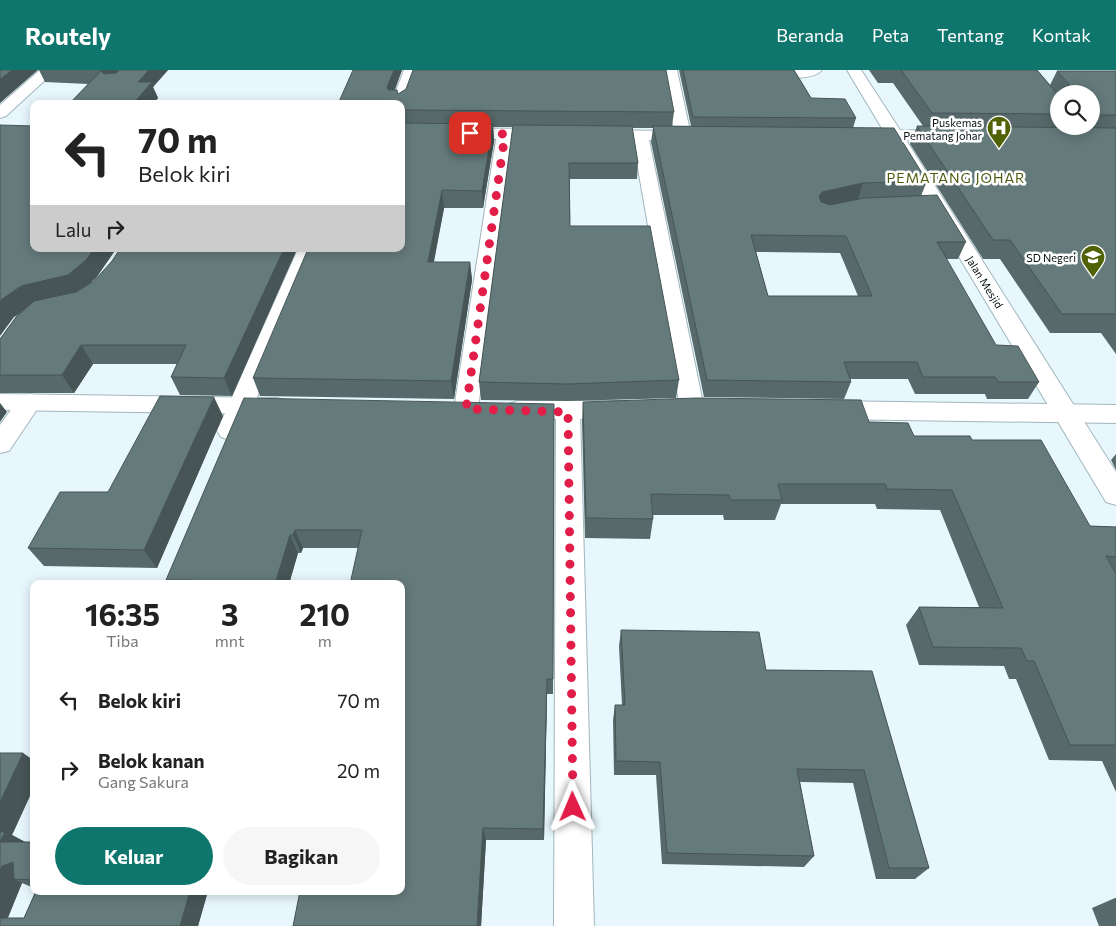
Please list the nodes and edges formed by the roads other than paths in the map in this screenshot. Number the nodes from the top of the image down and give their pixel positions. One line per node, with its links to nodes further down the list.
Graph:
1 (49, 70): 8 (street)
2 (411, 70): 7 (street)
3 (670, 70): 15 (street)
4 (815, 70): 6 (street)
5 (854, 70): 13 (street, Jalan Mesjid)
6 (743, 74)
7 (400, 100)
8 (0, 113)
9 (405, 133): 10 (street)
10 (505, 134): 11 (street); 27 (street)
11 (563, 134)
12 (582, 135): 14 (street)
13 (894, 135): 17 (street); 18 (street); 28 (street, Jalan Mesjid)
14 (640, 136): 15 (street); 24 (street)
15 (682, 136): 16 (street)
16 (702, 136)
17 (846, 136)
18 (963, 136)
19 (307, 252): 22 (street)
20 (0, 402): 21 (street)
21 (30, 402): 22 (street); 30 (street)
22 (241, 406): 23 (street); 31 (street)
23 (300, 407)
24 (692, 408)
25 (644, 409): 27 (street)
26 (810, 410): 28 (street)
27 (568, 412): 33 (street)
28 (1066, 413): 29 (street); 32 (street, Jalan Mesjid)
29 (1116, 414)
30 (0, 444)
31 (222, 450)
32 (1116, 495)
33 (574, 926)

